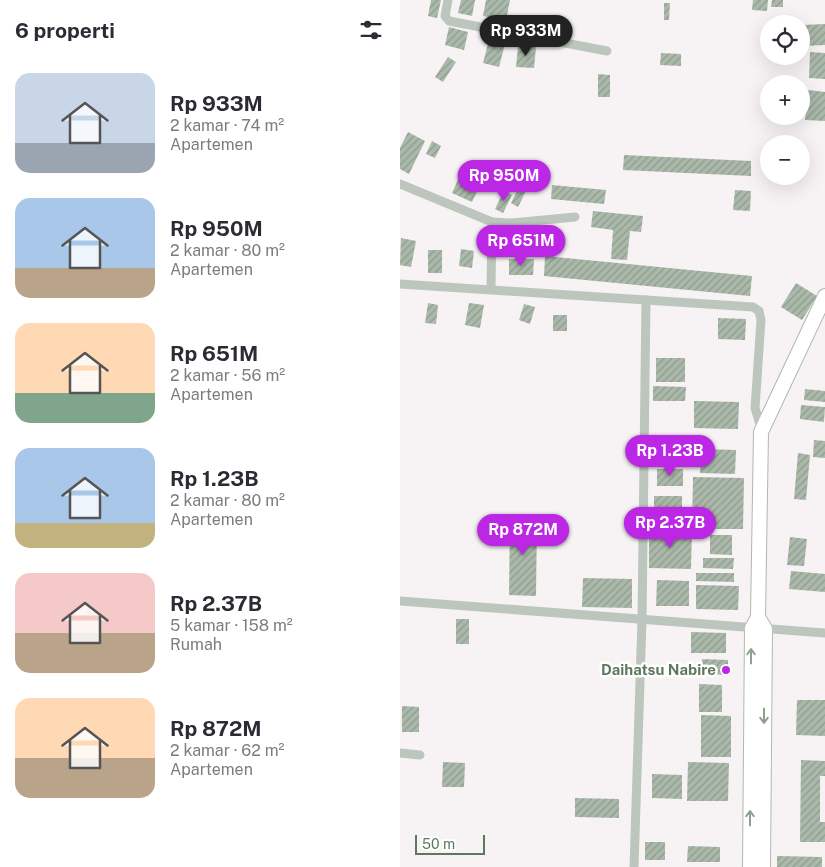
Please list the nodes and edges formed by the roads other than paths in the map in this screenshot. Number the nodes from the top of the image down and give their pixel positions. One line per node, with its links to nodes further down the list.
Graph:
1 (448, 0): 2 (street)
2 (607, 51)
3 (400, 184): 5 (street)
4 (575, 217): 5 (street)
5 (492, 222): 7 (street)
6 (400, 284): 7 (street)
7 (491, 289): 9 (street)
8 (825, 296): 10 (main road)
9 (646, 300): 10 (street); 12 (street)
10 (762, 428): 13 (main road)
11 (400, 601): 12 (street)
12 (642, 620): 13 (street); 17 (street)
13 (758, 624): 14 (street); 18 (main road, one-way to 13); 19 (main road, one-way to 19)
14 (825, 633)
15 (400, 753): 16 (street)
16 (420, 755)
17 (634, 867)
18 (750, 867)
19 (763, 867)

